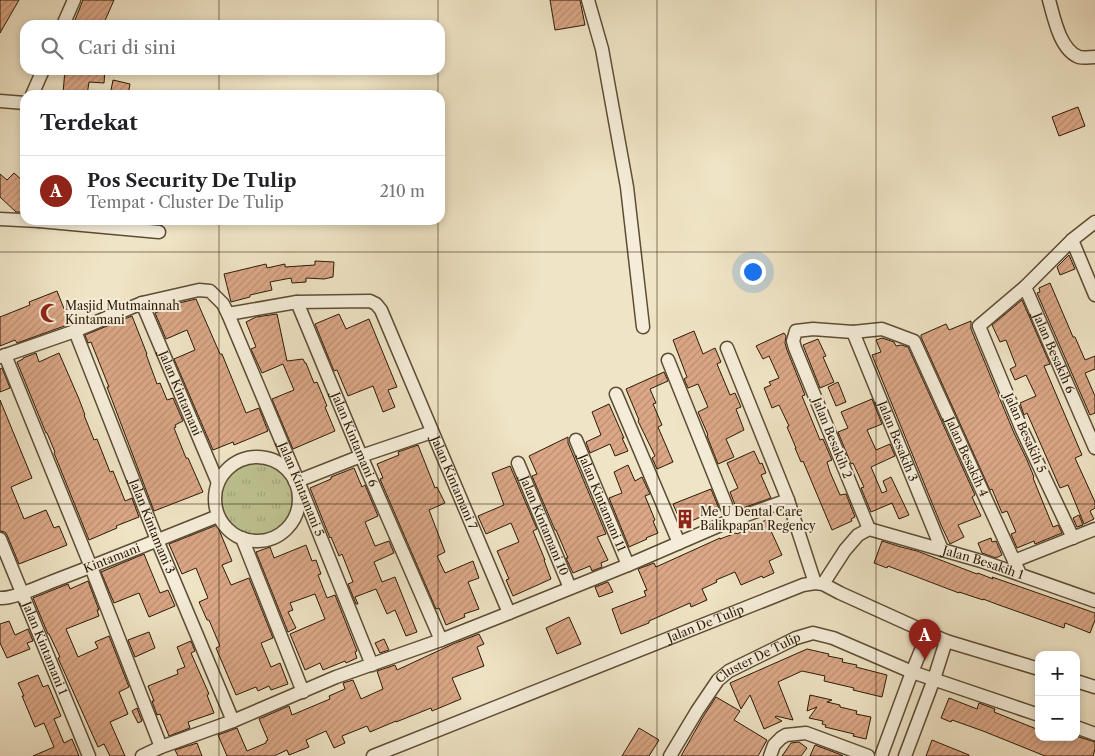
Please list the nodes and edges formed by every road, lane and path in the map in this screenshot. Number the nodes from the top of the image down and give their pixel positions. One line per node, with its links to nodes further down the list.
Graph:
1 (74, 0): 4 (street)
2 (588, 0): 21 (street)
3 (1049, 0): 5 (street)
4 (65, 20)
5 (1095, 57)
6 (41, 75): 7 (street)
7 (34, 90)
8 (0, 101): 9 (street)
9 (20, 103)
10 (0, 219): 11 (street)
11 (20, 220)
12 (1095, 222): 15 (street)
13 (83, 225): 14 (street)
14 (159, 232)
15 (1072, 240): 16 (street); 17 (street)
16 (1025, 287): 30 (street, Jalan Besakih 6); 41 (street, Jalan Besakih 5)
17 (1095, 294)
18 (297, 302): 20 (street); 28 (street); 31 (street, Jalan Kintamani 6)
19 (142, 303): 20 (street, Jalan Kintamani 5); 22 (street); 34 (street, Jalan Kintamani)
20 (228, 314): 33 (street, Jalan Kintamani 5)
21 (643, 327)
22 (75, 331): 25 (street); 43 (street, Jalan Kintamani 3)
23 (853, 332): 38 (street, Jalan Besakih 2); 45 (street, Jalan Besakih 3); 46 (street, Jalan Besakih 4)
24 (727, 348): 35 (street)
25 (2, 356): 48 (street)
26 (668, 360): 37 (street)
27 (616, 394): 44 (street)
28 (432, 432): 31 (street, Jalan Kintamani 7); 55 (street, Jalan Kintamani 7)
29 (576, 440): 47 (street, Jalan Kintamani 11)
30 (1095, 448)
31 (361, 456): 33 (street, Jalan Kintamani 7); 57 (street, Jalan Kintamani 6)
32 (518, 463): 51 (street, Jalan Kintamani 10)
33 (297, 481): 34 (street); 40 (street); 59 (street, Jalan Kintamani 5)
34 (218, 483): 36 (street)
35 (788, 500): 37 (street); 50 (street)
36 (218, 516): 40 (street); 43 (street, Kintamani)
37 (732, 520): 44 (street)
38 (869, 529): 45 (street, Jalan Besakih 1); 50 (street)
39 (1095, 529): 41 (street)
40 (242, 538): 65 (street)
41 (1072, 538): 46 (street)
42 (0, 539): 52 (street, Jalan Kintamani 1)
43 (157, 540): 48 (street, Kintamani); 67 (street, Jalan Kintamani 3)
44 (679, 543): 47 (street)
45 (942, 550): 49 (street, Jalan Besakih 1)
46 (1014, 561): 49 (street, Jalan Besakih 4)
47 (628, 565): 51 (street)
48 (91, 567): 52 (street, Kintamani); 70 (street)
49 (1020, 574): 54 (street, Jalan Besakih 1)
50 (819, 584): 56 (street); 73 (street, Jalan De Tulip)
51 (570, 588): 55 (street)
52 (22, 593): 53 (street, Kintamani); 71 (street, Jalan Kintamani 1)
53 (2, 600)
54 (1095, 601)
55 (509, 613): 57 (street)
56 (928, 633): 58 (street); 61 (street)
57 (441, 640): 59 (street)
58 (946, 641): 60 (street); 62 (street)
59 (372, 665): 65 (street)
60 (1035, 669)
61 (912, 672): 62 (street, Cluster De Tulip); 74 (street, Cluster De Tulip); 77 (street)
62 (934, 679): 66 (street, Cluster De Tulip); 78 (street)
63 (1080, 682): 64 (street)
64 (1095, 687)
65 (303, 692): 67 (street)
66 (1035, 714)
67 (233, 721): 70 (street)
68 (1080, 728): 69 (street)
69 (1095, 734)
70 (161, 748): 72 (street)
71 (89, 756)
72 (142, 756)
73 (373, 756)
74 (670, 756)
75 (770, 756): 76 (street)
76 (868, 756)
77 (881, 756)
78 (904, 756)

